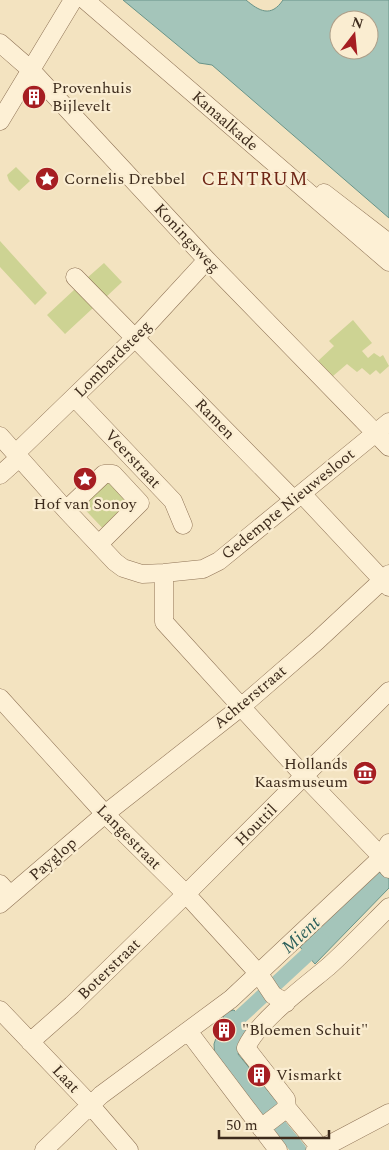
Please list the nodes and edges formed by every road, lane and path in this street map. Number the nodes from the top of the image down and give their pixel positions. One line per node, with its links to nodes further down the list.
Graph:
1 (73, 0): 5 (street)
2 (85, 0): 9 (street, Kanaalkade)
3 (97, 0): 7 (street, Kanaalkade)
4 (0, 43): 5 (street, Koningsweg)
5 (31, 70): 6 (street); 8 (street, Koningsweg)
6 (0, 121)
7 (389, 243)
8 (207, 260): 11 (street, Lombardsteeg); 14 (street, Koningsweg)
9 (389, 262)
10 (75, 277): 11 (street, Ramen)
11 (136, 337): 12 (street, Lombardsteeg); 19 (street, Ramen)
12 (75, 398): 17 (street, Lombardsteeg); 21 (street, Veerstraat)
13 (389, 422): 14 (street, Gedempte Nieuwesloot)
14 (375, 433): 16 (street, Koningsweg); 19 (street, Gedempte Nieuwesloot)
15 (0, 436): 17 (street, Gedempte Nieuwesloot)
16 (389, 447)
17 (17, 456): 18 (street, Lombardsteeg); 20 (street, Gedempte Nieuwesloot)
18 (0, 475)
19 (298, 497): 23 (street, Gedempte Nieuwesloot); 24 (street, Ramen)
20 (66, 510): 22 (street, Gedempte Nieuwesloot); 22 (street)
21 (183, 525)
22 (98, 544): 23 (street, Gedempte Nieuwesloot)
23 (164, 573): 27 (street)
24 (387, 580): 27 (street, Achterstraat)
25 (389, 690): 28 (street, Houttil)
26 (1, 700): 29 (street, Langestraat)
27 (241, 707): 28 (street); 29 (street, Achterstraat)
28 (305, 777): 31 (street); 33 (street, Houttil)
29 (105, 814): 32 (street, Payglop); 33 (street, Langestraat)
30 (389, 843): 31 (street)
31 (385, 864): 35 (street)
32 (3, 894)
33 (186, 894): 35 (street, Langestraat); 39 (street, Boterstraat)
34 (389, 907): 36 (street)
35 (259, 974): 36 (street, Langestraat); 38 (street)
36 (286, 1003): 41 (street)
37 (0, 1010): 39 (street, Laat)
38 (188, 1031): 40 (street); 43 (street)
39 (30, 1042): 40 (street, Laat)
40 (93, 1100): 44 (street); 45 (street, Laat)
41 (286, 1106): 43 (street); 48 (street)
42 (389, 1114): 48 (street)
43 (261, 1128): 46 (street)
44 (44, 1150)
45 (129, 1150)
46 (278, 1150)
47 (315, 1150): 48 (street)
48 (321, 1150)

